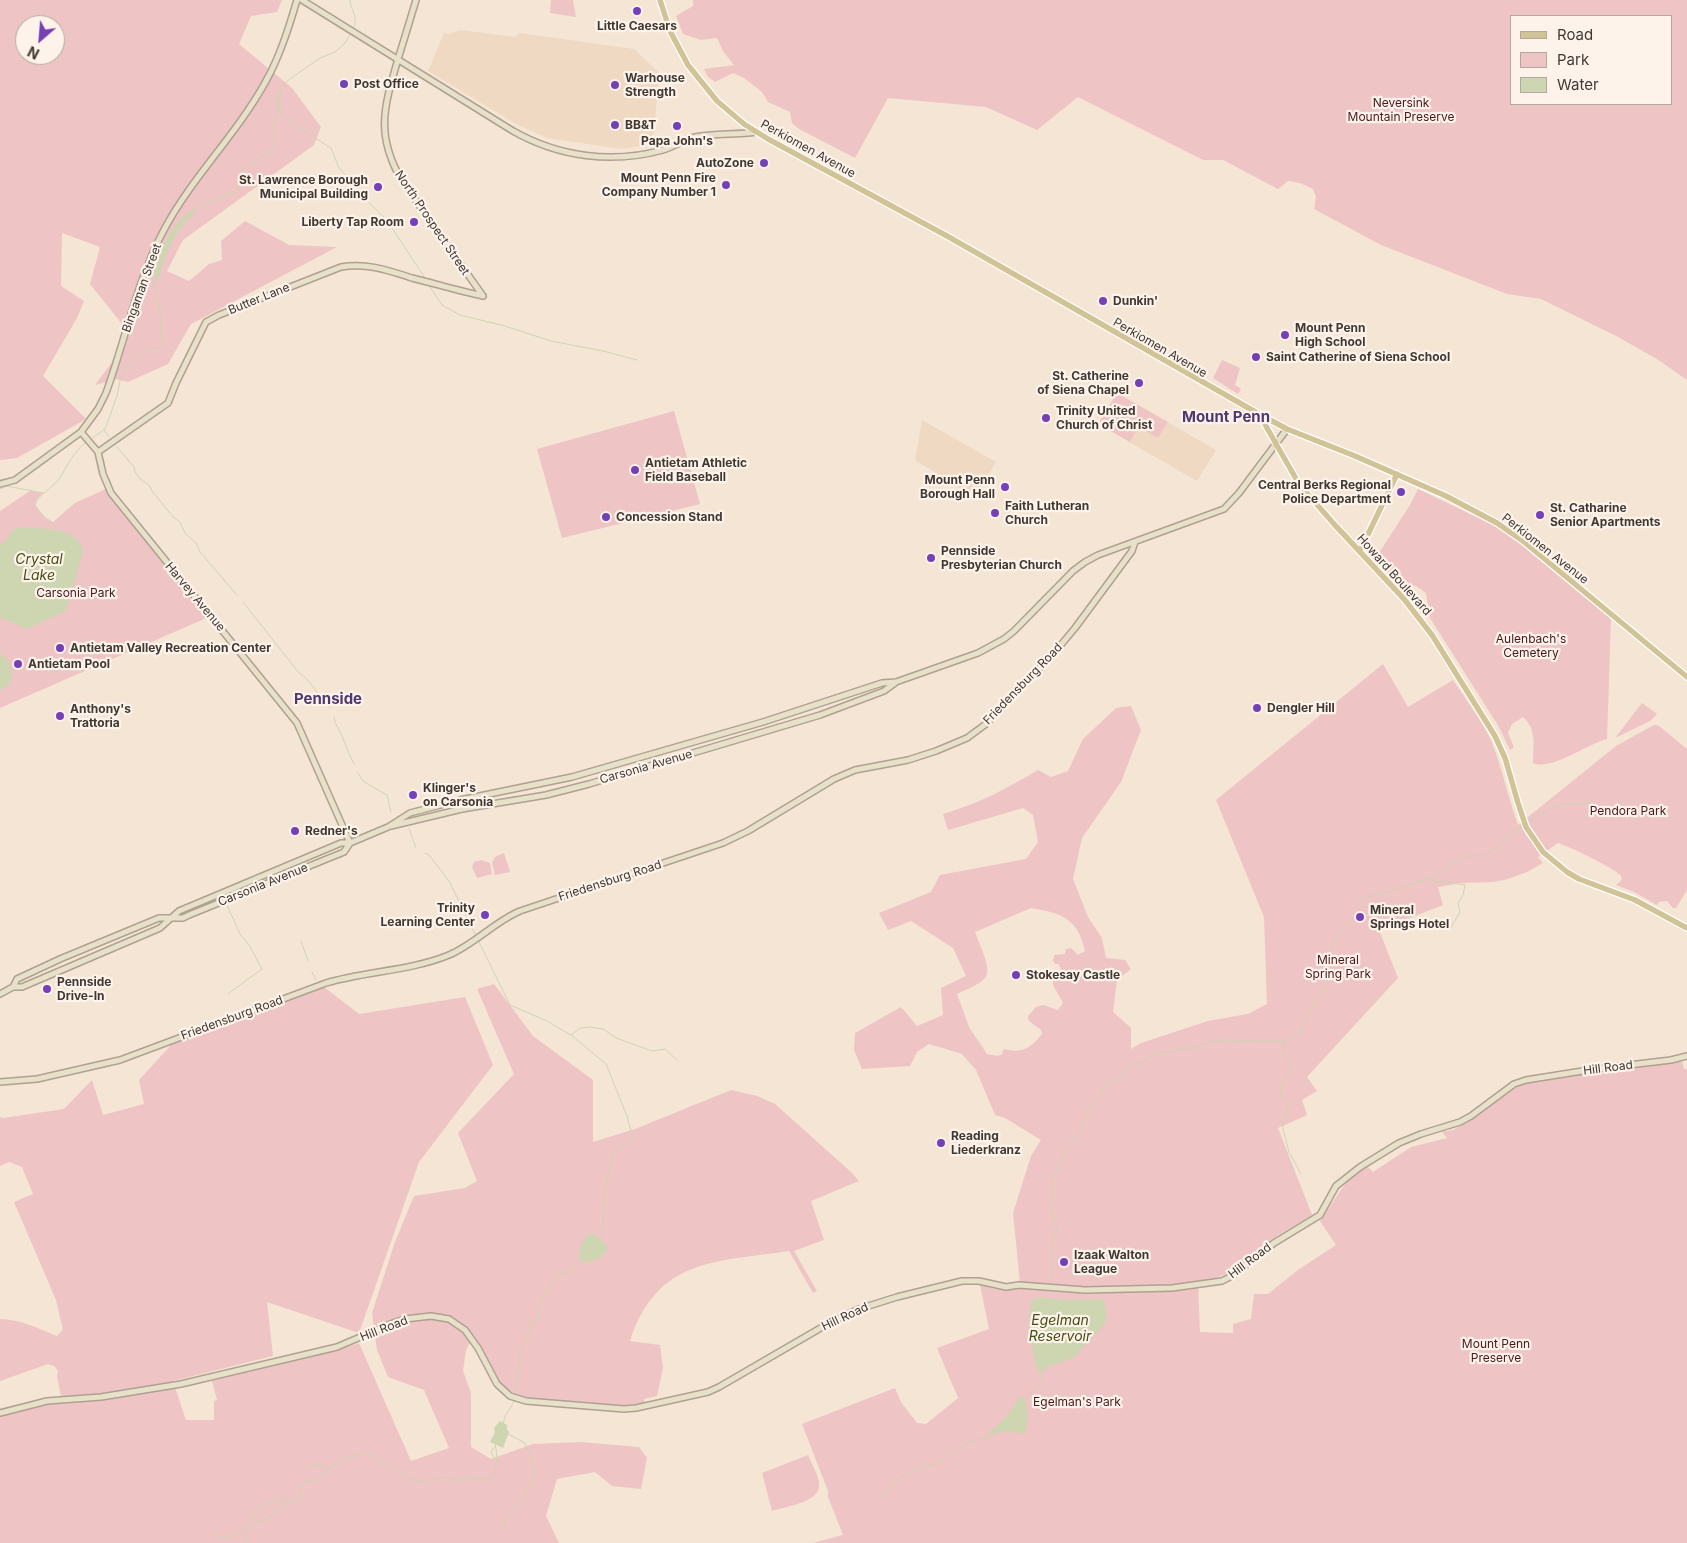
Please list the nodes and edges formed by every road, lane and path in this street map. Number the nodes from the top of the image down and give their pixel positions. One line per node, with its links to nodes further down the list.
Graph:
1 (296, 0): 10 (street, Bingaman Street)
2 (302, 0): 5 (street)
3 (416, 0): 5 (street, North Prospect Street)
4 (660, 0): 6 (main road, Perkiomen Avenue)
5 (398, 58): 6 (street); 7 (street, North Prospect Street)
6 (756, 132): 8 (main road, Perkiomen Avenue)
7 (483, 296): 12 (street, Butter Lane)
8 (1259, 414): 9 (main road, Perkiomen Avenue); 11 (main road, Howard Boulevard)
9 (1287, 429): 11 (street, Carsonia Avenue); 13 (main road, Perkiomen Avenue)
10 (81, 432): 12 (street, Harvey Avenue); 14 (street, Bingaman Street)
11 (1276, 444): 15 (street, Carsonia Avenue); 16 (main road, Howard Boulevard)
12 (98, 452): 20 (street, Harvey Avenue)
13 (1397, 474): 16 (main road); 17 (main road, Perkiomen Avenue)
14 (0, 484)
15 (1135, 542): 18 (street, Carsonia Avenue); 26 (street, Friedensburg Road)
16 (1360, 551): 22 (main road, Howard Boulevard)
17 (1687, 677)
18 (896, 682): 19 (street, Carsonia Avenue); 19 (street, Carsonia Avenue)
19 (388, 827): 20 (street, Carsonia Avenue)
20 (350, 843): 21 (street, Carsonia Avenue); 21 (street, Carsonia Avenue)
21 (171, 918): 23 (street, Carsonia Avenue); 23 (street, Carsonia Avenue)
22 (1687, 928)
23 (12, 987): 24 (street, Carsonia Avenue)
24 (0, 994)
25 (1687, 1056): 27 (street, Hill Road)
26 (0, 1082)
27 (0, 1413)

